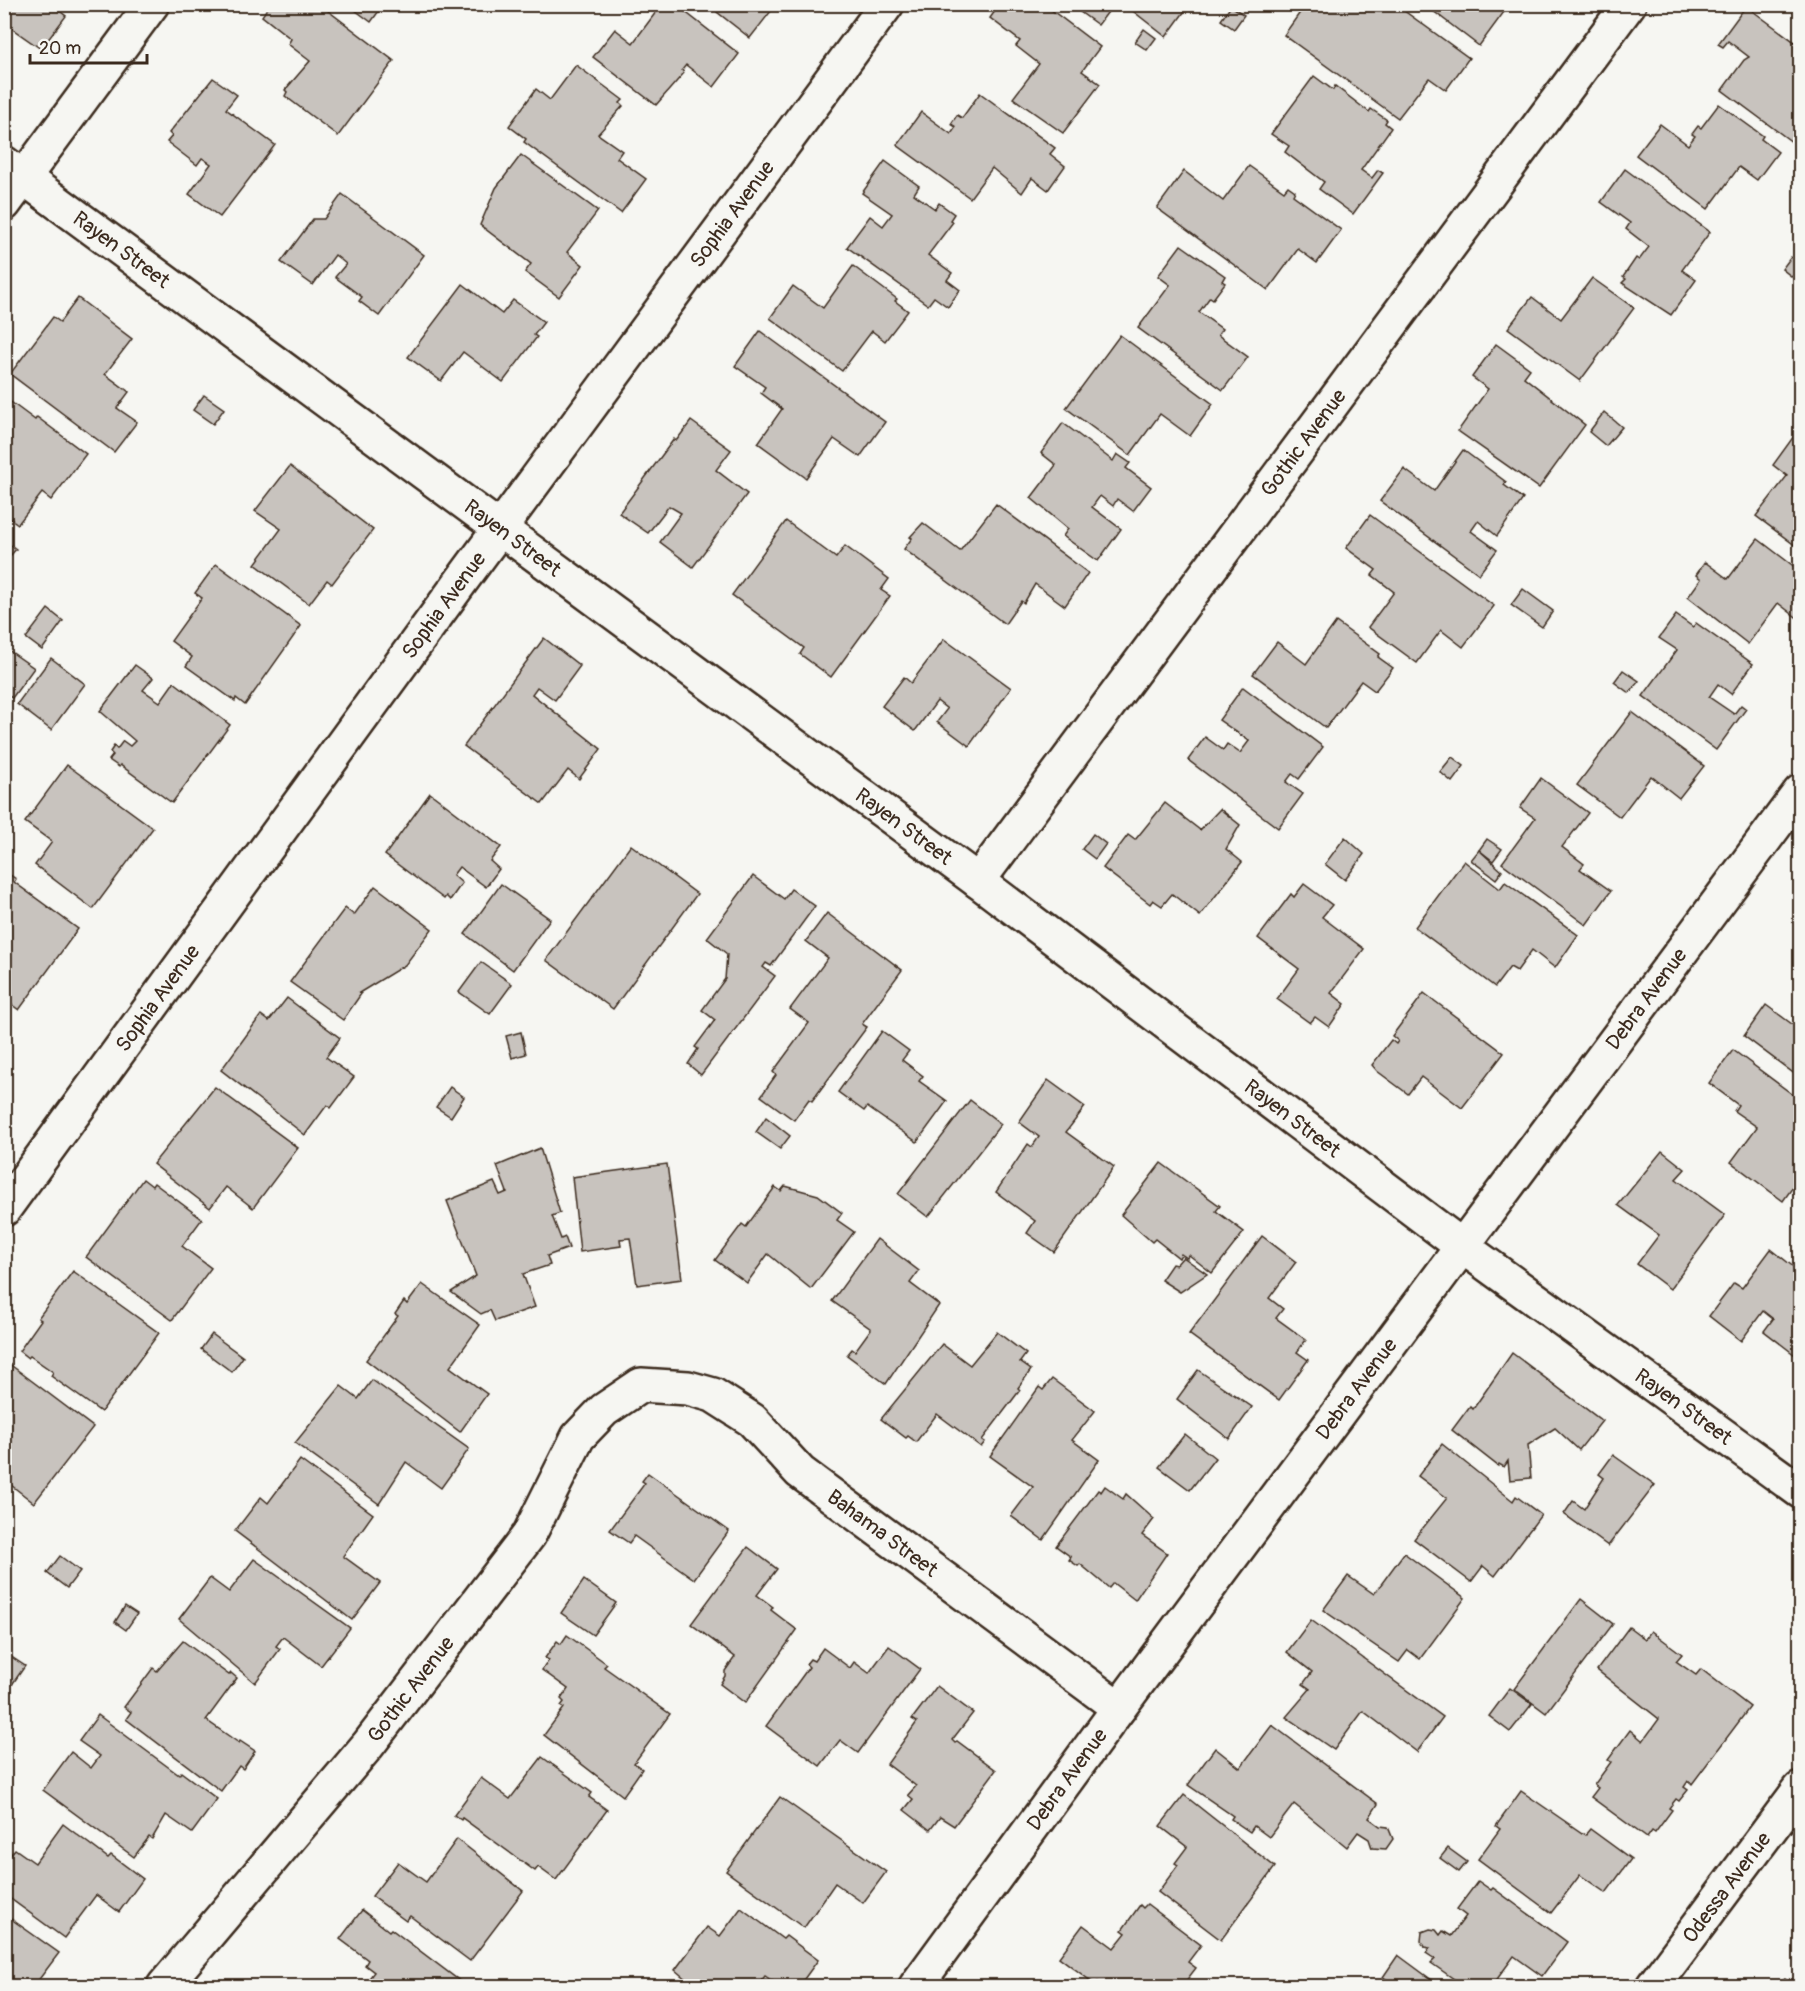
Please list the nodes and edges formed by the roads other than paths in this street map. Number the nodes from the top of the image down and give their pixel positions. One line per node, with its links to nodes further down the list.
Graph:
1 (152, 4): 4 (street)
2 (887, 4): 6 (street, Sophia Avenue)
3 (1629, 4): 8 (street, Gothic Avenue)
4 (14, 170): 5 (street); 6 (street, Rayen Street)
5 (4, 204)
6 (499, 530): 8 (street, Rayen Street); 9 (street, Sophia Avenue)
7 (1800, 792): 10 (street, Debra Avenue)
8 (978, 881): 10 (street, Rayen Street)
9 (4, 1209)
10 (1463, 1247): 12 (street, Rayen Street); 13 (street, Debra Avenue)
11 (641, 1385): 13 (street, Bahama Street); 15 (street, Gothic Avenue)
12 (1800, 1491)
13 (1119, 1708): 16 (street, Debra Avenue)
14 (1800, 1790): 17 (street, Odessa Avenue)
15 (165, 1986)
16 (916, 1986)
17 (1653, 1986)

